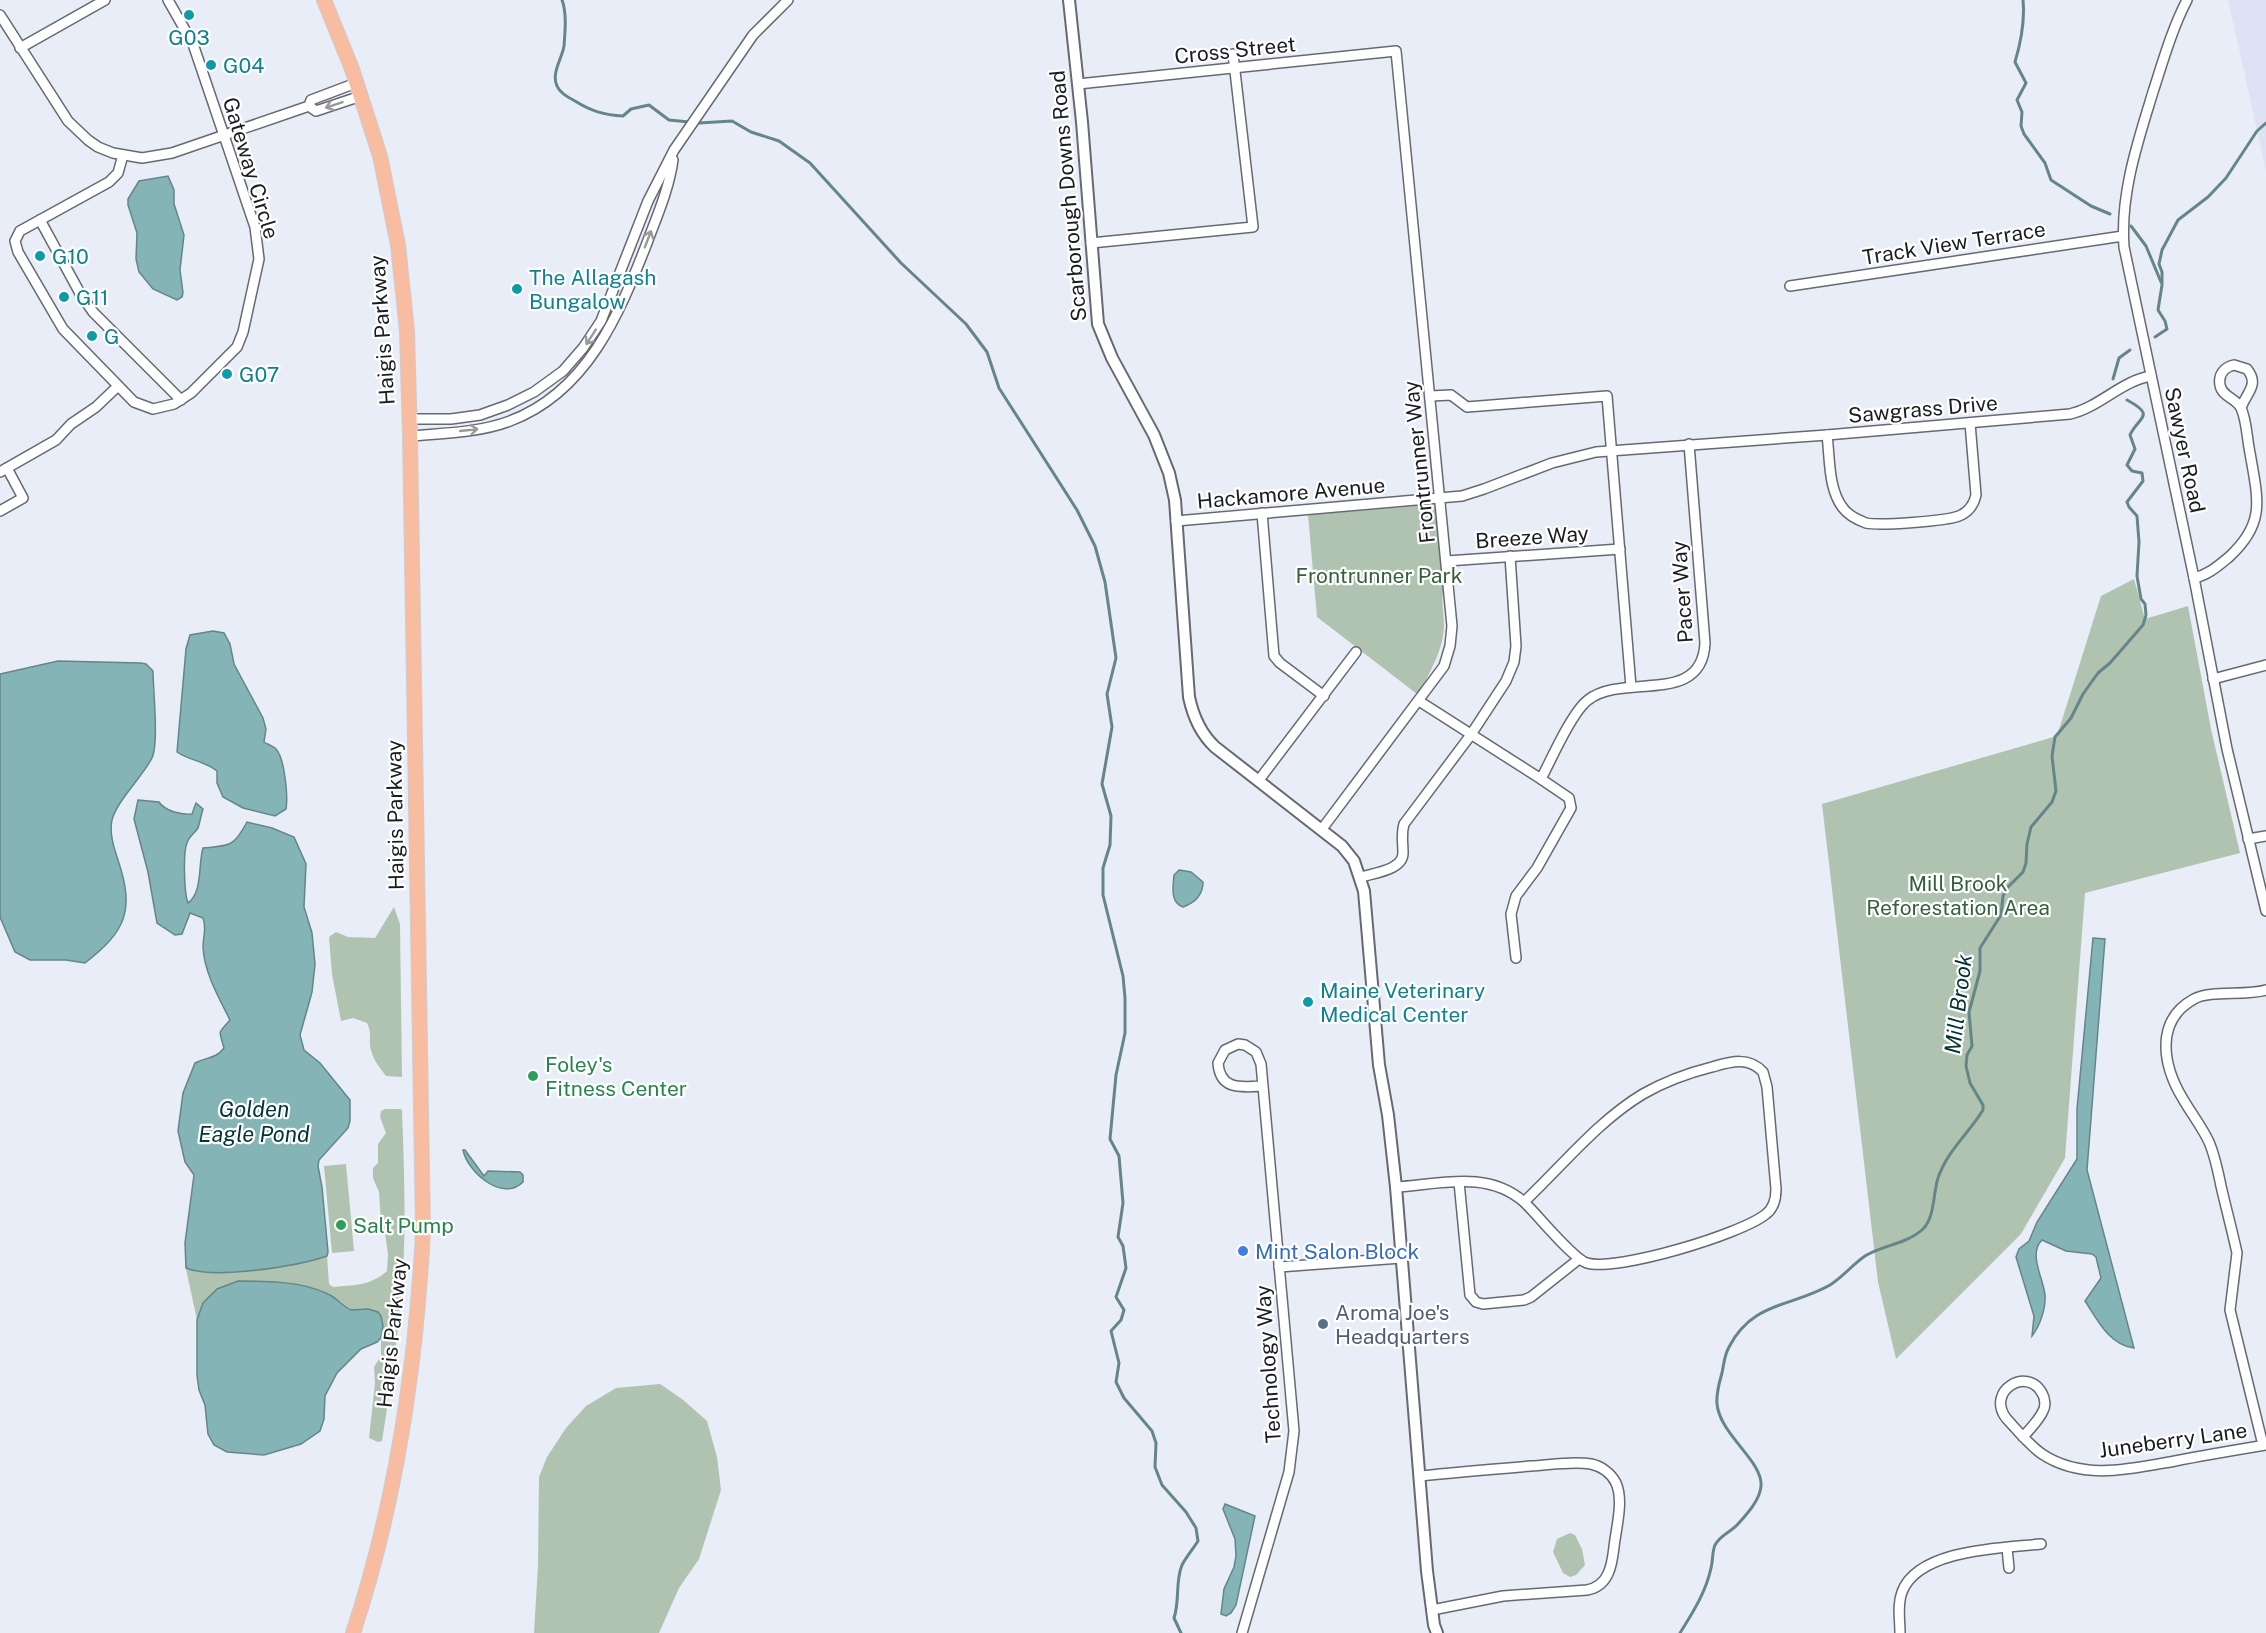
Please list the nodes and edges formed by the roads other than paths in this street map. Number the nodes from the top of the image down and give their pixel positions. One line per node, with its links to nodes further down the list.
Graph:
1 (105, 0): 8 (street)
2 (168, 0): 16 (street, Gateway Circle)
3 (324, 0): 12 (main road, Haigis Parkway)
4 (788, 0): 17 (street)
5 (1069, 0): 13 (street, Scarborough Downs Road)
6 (2187, 0): 20 (street, Sawyer Road)
7 (0, 15): 8 (street)
8 (20, 48): 18 (street)
9 (1396, 51): 11 (street, Cross Street); 25 (street, Frontrunner Way)
10 (1233, 54): 11 (street)
11 (1235, 68): 13 (street, Cross Street); 21 (street)
12 (356, 83): 14 (main road, Haigis Parkway); 15 (street)
13 (1078, 84): 21 (street, Scarborough Downs Road)
14 (361, 96): 15 (street, one-way to 15); 28 (main road, Haigis Parkway)
15 (309, 106): 16 (street)
16 (223, 135): 18 (street); 26 (street, Gateway Circle)
17 (674, 150): 28 (street, one-way to 28); 31 (street, one-way to 17)
18 (123, 155): 19 (street, Gateway Circle)
19 (40, 220): 24 (street, Gateway Circle); 26 (street)
20 (2123, 236): 22 (street, Track View Terrace); 23 (street, Sawyer Road)
21 (1091, 243): 38 (street, Scarborough Downs Road)
22 (1790, 286)
23 (2151, 375): 29 (street, Sawgrass Drive); 42 (street, Sawyer Road)
24 (118, 387): 26 (street, Gateway Circle); 34 (street)
25 (1430, 396): 33 (street); 35 (street, Frontrunner Way)
26 (181, 400)
27 (2241, 408): 27 (street); 42 (street)
28 (410, 419): 31 (main road, Haigis Parkway)
29 (1970, 423): 30 (street, Sawgrass Drive); 30 (street)
30 (1827, 435): 32 (street, Sawgrass Drive)
31 (410, 436): 74 (main road, Haigis Parkway)
32 (1689, 444): 33 (street, Hackamore Avenue); 46 (street, Pacer Way)
33 (1612, 451): 35 (street, Hackamore Avenue); 39 (street)
34 (3, 470): 36 (street)
35 (1440, 499): 37 (street, Hackamore Avenue); 41 (street, Frontrunner Way)
36 (0, 511)
37 (1262, 513): 38 (street, Hackamore Avenue); 47 (street)
38 (1176, 521): 51 (street, Scarborough Downs Road)
39 (1620, 549): 40 (street, Breeze Way); 46 (street)
40 (1510, 556): 41 (street, Breeze Way); 49 (street)
41 (1447, 561): 48 (street, Frontrunner Way)
42 (2194, 578): 45 (street, Sawyer Road)
43 (1356, 652): 47 (street)
44 (2266, 665): 45 (street)
45 (2213, 679): 54 (street, Sawyer Road)
46 (1631, 687): 50 (street, Pacer Way)
47 (1324, 696): 51 (street)
48 (1419, 700): 49 (street); 52 (street, Frontrunner Way)
49 (1470, 736): 50 (street); 55 (street)
50 (1541, 779): 57 (street)
51 (1258, 780): 52 (street, Scarborough Downs Road)
52 (1322, 829): 55 (street, Scarborough Downs Road)
53 (2266, 836): 54 (street)
54 (2248, 838): 56 (street, Sawyer Road)
55 (1361, 877): 61 (street, Scarborough Downs Road)
56 (2266, 911)
57 (1516, 958)
58 (2266, 990): 67 (street)
59 (1263, 1086): 59 (street, Technology Way); 65 (street, Technology Way)
60 (1459, 1182): 61 (street); 62 (street); 64 (street)
61 (1396, 1187): 63 (street, Scarborough Downs Road)
62 (1524, 1202): 64 (street); 64 (street)
63 (1401, 1258): 65 (street); 68 (street, Scarborough Downs Road)
64 (1580, 1259)
65 (1279, 1267): 75 (street, Technology Way)
66 (2023, 1437): 66 (street, Juneberry Lane); 67 (street, Juneberry Lane)
67 (2265, 1445)
68 (1420, 1476): 72 (street, Scarborough Downs Road); 72 (street)
69 (2041, 1544): 70 (street)
70 (2007, 1548): 71 (street); 76 (street)
71 (2009, 1568)
72 (1432, 1610): 73 (street, Scarborough Downs Road)
73 (1434, 1630)
74 (353, 1633)
75 (1242, 1633)
76 (1900, 1633)

